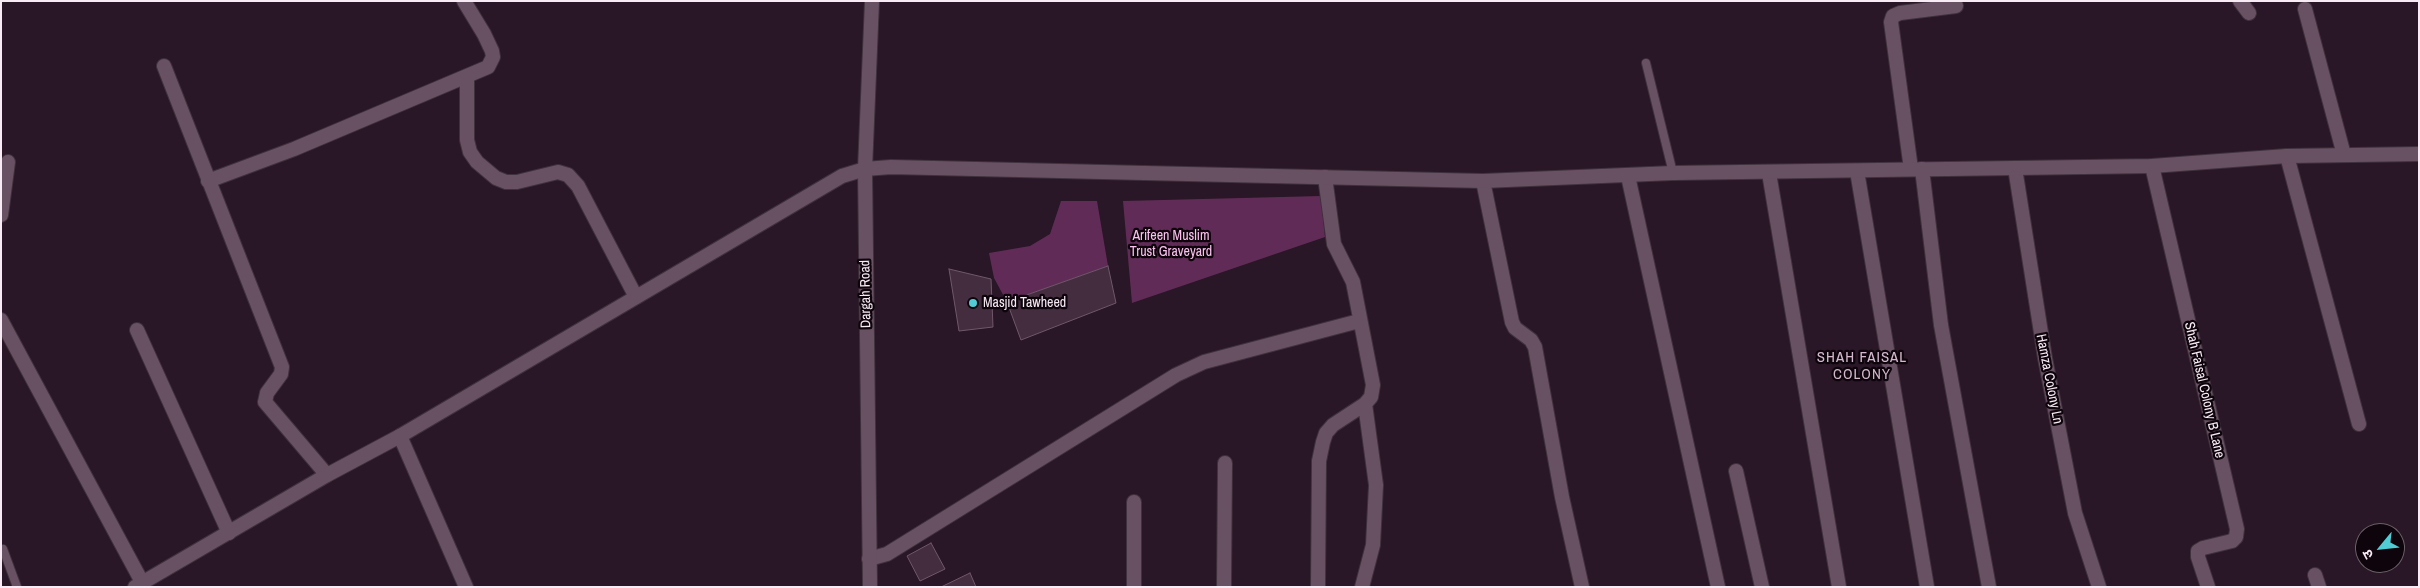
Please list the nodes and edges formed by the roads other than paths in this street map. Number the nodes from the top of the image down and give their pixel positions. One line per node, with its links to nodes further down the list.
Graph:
1 (464, 1): 9 (street)
2 (872, 1): 16 (street, Dargah Road)
3 (2240, 1): 6 (street)
4 (1956, 6): 17 (street)
5 (2305, 9): 11 (street)
6 (2249, 13)
7 (1646, 63): 19 (lane)
8 (164, 66): 24 (street)
9 (467, 76): 24 (street); 26 (street)
10 (2419, 154): 11 (street)
11 (2344, 155): 12 (street)
12 (2287, 156): 14 (street); 31 (street)
13 (8, 162): 25 (street)
14 (2152, 166): 15 (street); 55 (street, Shah Faisal Colony B Lane)
15 (2015, 168): 17 (street); 54 (street, Hamza Colony Ln)
16 (865, 169): 22 (street); 26 (street); 39 (street, Dargah Road)
17 (1916, 169): 18 (street); 53 (street)
18 (1857, 171): 20 (street); 52 (street)
19 (1673, 173): 20 (street); 21 (street)
20 (1769, 173): 51 (street)
21 (1628, 176): 23 (street); 49 (street)
22 (1325, 178): 23 (street); 28 (street)
23 (1483, 180): 48 (street)
24 (208, 181): 35 (street)
25 (1, 215)
26 (636, 297): 32 (street)
27 (1, 320): 40 (street)
28 (1359, 321): 30 (street); 39 (street)
29 (137, 330): 37 (street)
30 (1365, 404): 46 (street); 47 (street)
31 (2359, 424)
32 (400, 436): 35 (street); 42 (street)
33 (1225, 463): 45 (street)
34 (1736, 471): 50 (street)
35 (327, 475): 37 (street)
36 (1134, 502): 44 (street)
37 (229, 533): 40 (street)
38 (3, 549): 41 (lane)
39 (869, 559): 43 (street, Dargah Road)
40 (139, 585)
41 (17, 587)
42 (466, 587)
43 (870, 587)
44 (1134, 587)
45 (1224, 587)
46 (1318, 587)
47 (1362, 587)
48 (1582, 587)
49 (1718, 587)
50 (1762, 587)
51 (1839, 587)
52 (1927, 587)
53 (1990, 587)
54 (2099, 587)
55 (2208, 587)

